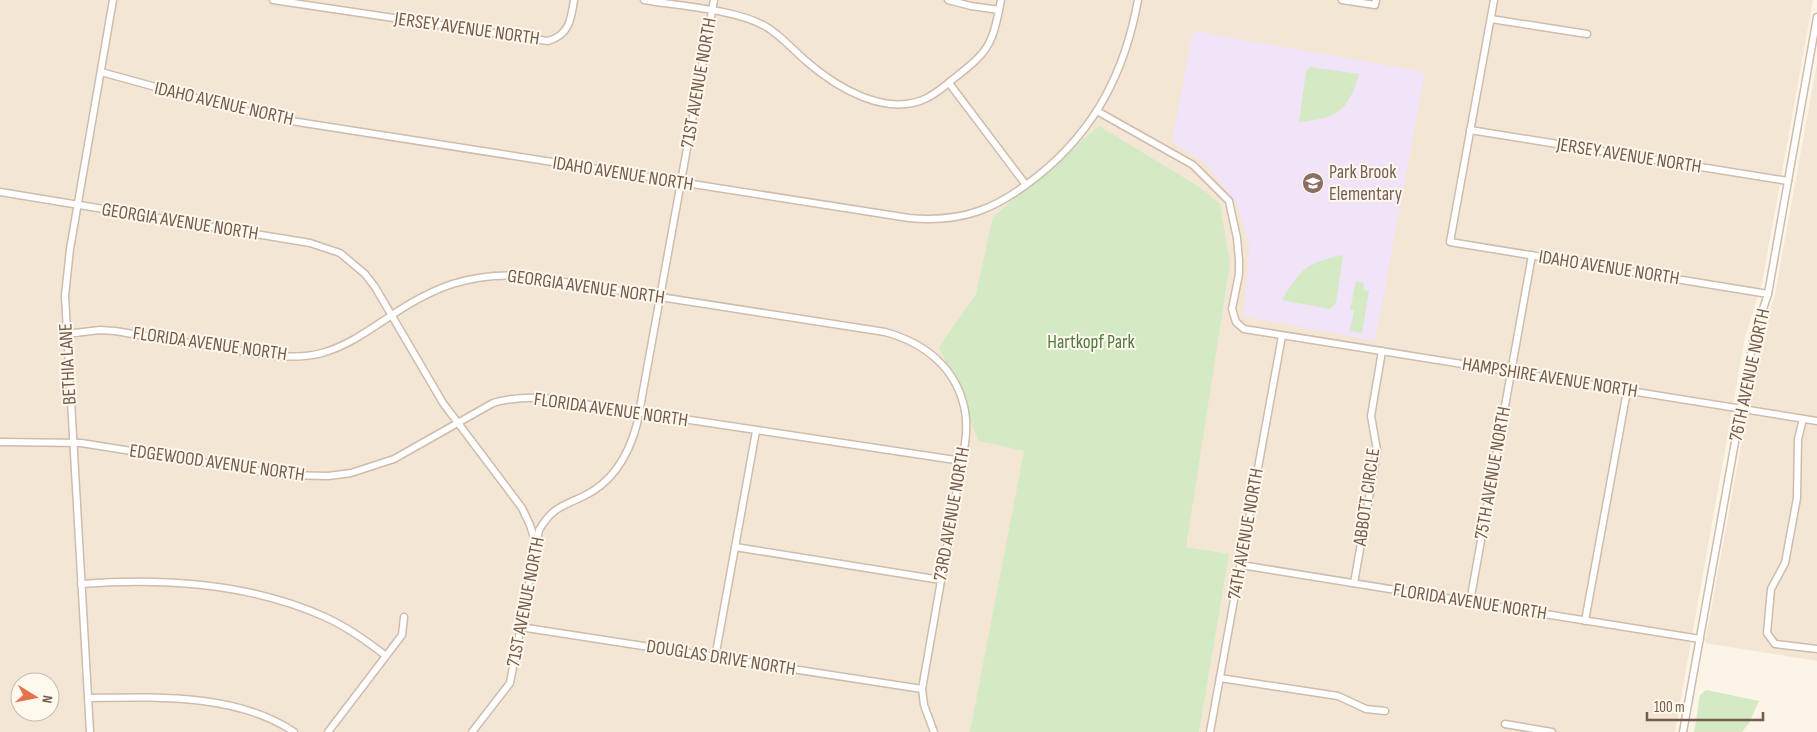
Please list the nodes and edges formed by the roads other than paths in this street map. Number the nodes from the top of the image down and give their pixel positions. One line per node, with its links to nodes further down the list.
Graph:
1 (114, 0): 17 (street, BETHIA LANE)
2 (273, 0): 3 (street, JERSEY AVENUE NORTH)
3 (574, 0)
4 (644, 0): 13 (street)
5 (714, 0): 13 (street, 71ST AVENUE NORTH)
6 (948, 0): 12 (street)
7 (1001, 0): 12 (street)
8 (1138, 0): 19 (street, IDAHO AVENUE NORTH)
9 (1342, 0): 11 (street)
10 (1494, 0): 15 (street)
11 (1375, 3)
12 (999, 10): 18 (street)
13 (712, 11): 18 (street); 22 (street, 71ST AVENUE NORTH)
14 (1817, 17): 21 (street, 76TH AVENUE NORTH)
15 (1491, 19): 16 (street); 20 (street)
16 (1587, 34)
17 (101, 72): 22 (street, IDAHO AVENUE NORTH); 25 (street, BETHIA LANE)
18 (949, 83): 23 (street)
19 (1097, 111): 23 (street, IDAHO AVENUE NORTH); 32 (street)
20 (1470, 130): 21 (street, JERSEY AVENUE NORTH); 26 (street, IDAHO AVENUE NORTH)
21 (1788, 181): 27 (street, 76TH AVENUE NORTH)
22 (681, 183): 23 (street, IDAHO AVENUE NORTH); 28 (street, 71ST AVENUE NORTH)
23 (1026, 185)
24 (0, 192): 25 (street, GEORGIA AVENUE NORTH)
25 (77, 205): 29 (street, GEORGIA AVENUE NORTH); 31 (street, BETHIA LANE)
26 (1532, 256): 27 (street, IDAHO AVENUE NORTH); 34 (street, 75TH AVENUE NORTH)
27 (1768, 294): 36 (street, 76TH AVENUE NORTH)
28 (660, 298): 29 (street, GEORGIA AVENUE NORTH); 30 (street, GEORGIA AVENUE NORTH); 37 (street, 71ST AVENUE NORTH)
29 (391, 315): 31 (street, FLORIDA AVENUE NORTH); 40 (street)
30 (885, 332): 44 (street, 73RD AVENUE NORTH)
31 (66, 334): 43 (street, BETHIA LANE)
32 (1282, 336): 33 (street, HAMPSHIRE AVENUE NORTH); 47 (street, 74TH AVENUE NORTH)
33 (1382, 351): 34 (street, HAMPSHIRE AVENUE NORTH); 49 (street, ABBOTT CIRCLE)
34 (1511, 372): 35 (street, HAMPSHIRE AVENUE NORTH); 51 (street, 75TH AVENUE NORTH)
35 (1627, 391): 36 (street, HAMPSHIRE AVENUE NORTH); 53 (street)
36 (1741, 409): 38 (street, HAMPSHIRE AVENUE NORTH); 55 (street, 76TH AVENUE NORTH)
37 (639, 413): 40 (street, FLORIDA AVENUE NORTH); 41 (street, FLORIDA AVENUE NORTH); 45 (street, 71ST AVENUE NORTH)
38 (1803, 419): 39 (street, HAMPSHIRE AVENUE NORTH); 56 (street)
39 (1817, 421)
40 (458, 422): 43 (street, EDGEWOOD AVENUE NORTH); 45 (street)
41 (756, 431): 44 (street, FLORIDA AVENUE NORTH); 46 (street)
42 (0, 442): 43 (street, EDGEWOOD AVENUE NORTH)
43 (73, 442): 50 (street, BETHIA LANE)
44 (962, 461): 48 (street, 73RD AVENUE NORTH)
45 (535, 543): 54 (street, 71ST AVENUE NORTH)
46 (735, 548): 48 (street); 58 (street)
47 (1241, 565): 49 (street, FLORIDA AVENUE NORTH); 59 (street, 74TH AVENUE NORTH)
48 (941, 580): 60 (street, 73RD AVENUE NORTH)
49 (1354, 583): 51 (street, FLORIDA AVENUE NORTH)
50 (81, 584): 57 (street); 61 (street, BETHIA LANE)
51 (1470, 602): 53 (street, FLORIDA AVENUE NORTH)
52 (404, 617): 57 (street)
53 (1585, 621): 55 (street, FLORIDA AVENUE NORTH)
54 (520, 627): 58 (street, DOUGLAS DRIVE NORTH); 67 (street, 71ST AVENUE NORTH)
55 (1700, 639): 71 (street, 76TH AVENUE NORTH)
56 (1817, 649)
57 (386, 656): 66 (street)
58 (715, 658): 60 (street, DOUGLAS DRIVE NORTH)
59 (1220, 678): 62 (street); 69 (street, 74TH AVENUE NORTH)
60 (922, 690): 68 (street, 73RD AVENUE NORTH)
61 (88, 698): 64 (street, BETHIA LANE); 65 (street)
62 (1384, 711)
63 (1505, 724): 70 (street)
64 (90, 732)
65 (294, 732)
66 (328, 732)
67 (472, 732)
68 (934, 732)
69 (1210, 732)
70 (1552, 732)
71 (1683, 732)

